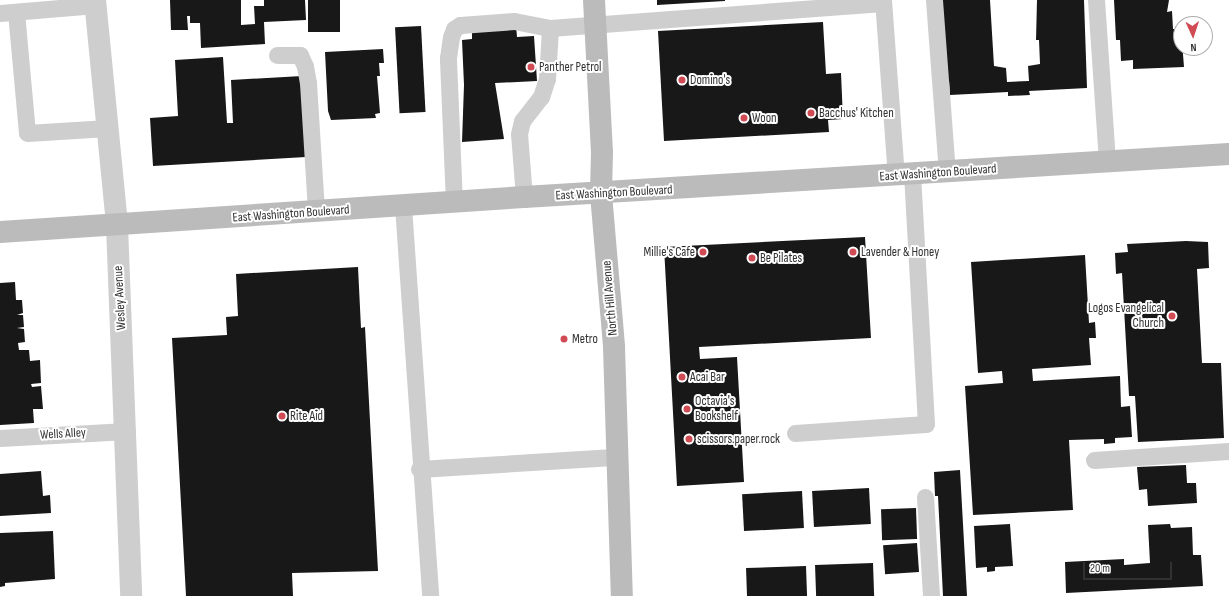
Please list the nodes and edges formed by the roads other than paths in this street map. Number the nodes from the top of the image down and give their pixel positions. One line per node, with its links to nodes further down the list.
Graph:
1 (594, 0): 7 (main road, North Hill Avenue)
2 (934, 0): 13 (lane)
3 (1096, 0): 12 (lane)
4 (883, 2): 7 (lane); 14 (lane)
5 (96, 3): 6 (lane); 10 (street, Wesley Avenue)
6 (8, 12): 10 (lane)
7 (595, 25): 8 (lane); 15 (main road, North Hill Avenue)
8 (550, 28): 16 (lane); 17 (lane)
9 (277, 55): 19 (lane)
10 (108, 128): 20 (street, Wesley Avenue)
11 (1229, 154): 12 (main road, East Washington Boulevard)
12 (1107, 162): 13 (main road, East Washington Boulevard)
13 (947, 172): 14 (main road, East Washington Boulevard)
14 (904, 175): 15 (main road, East Washington Boulevard); 23 (lane)
15 (601, 194): 16 (main road, East Washington Boulevard); 26 (main road, North Hill Avenue)
16 (524, 197): 17 (main road, East Washington Boulevard)
17 (454, 203): 18 (main road, East Washington Boulevard)
18 (403, 206): 19 (main road, East Washington Boulevard); 28 (lane)
19 (316, 211): 20 (main road, East Washington Boulevard)
20 (117, 226): 21 (main road, East Washington Boulevard); 22 (street, Wesley Avenue)
21 (0, 232)
22 (127, 431): 24 (lane, Wells Alley); 30 (street, Wesley Avenue)
23 (795, 433)
24 (0, 438)
25 (1229, 450): 27 (lane)
26 (618, 457): 28 (lane); 32 (main road, North Hill Avenue)
27 (1094, 460)
28 (419, 468): 31 (lane)
29 (925, 497): 33 (lane)
30 (131, 596)
31 (430, 596)
32 (622, 596)
33 (931, 596)

